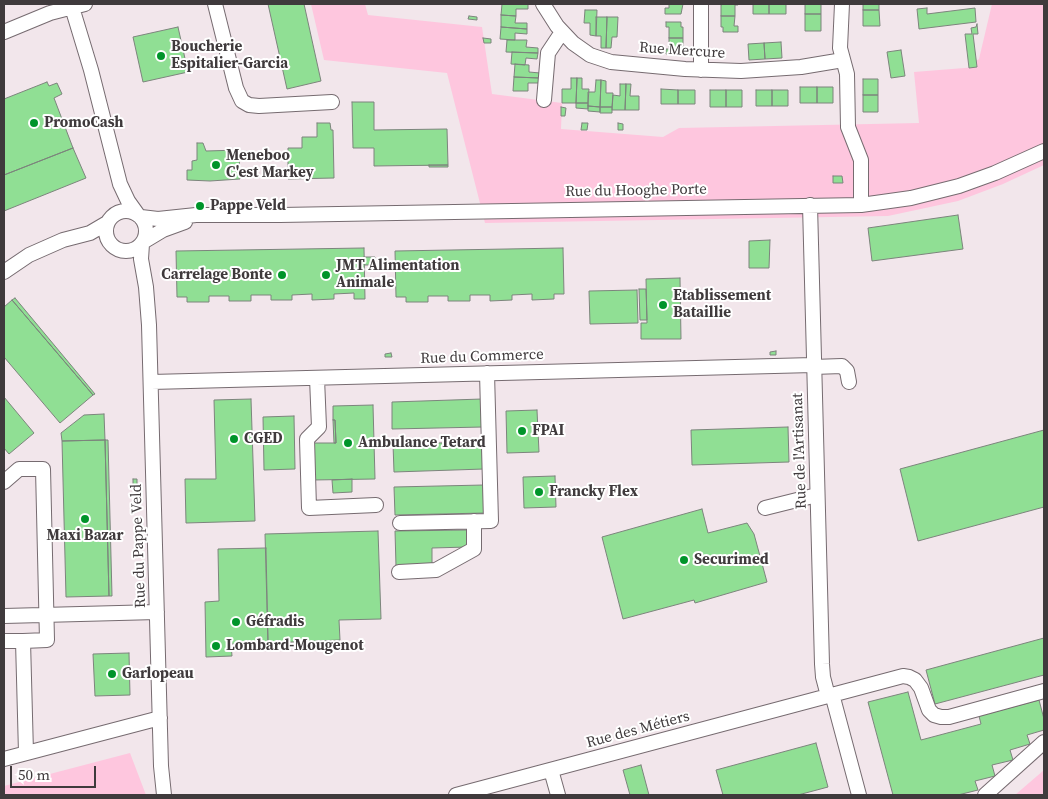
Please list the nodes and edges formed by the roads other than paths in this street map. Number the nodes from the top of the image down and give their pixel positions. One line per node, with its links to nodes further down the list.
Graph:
1 (215, 4): 11 (street)
2 (544, 4): 7 (street, Rue Mercure)
3 (701, 4): 9 (street)
4 (842, 4): 8 (street)
5 (76, 5): 6 (street); 13 (street)
6 (4, 32)
7 (562, 32): 9 (street, Rue Mercure); 10 (street)
8 (843, 60): 9 (street, Rue Mercure); 14 (street)
9 (701, 70)
10 (544, 100)
11 (332, 102)
12 (1044, 151): 14 (street, Rue du Hooghe Porte)
13 (114, 163): 16 (street); 18 (street)
14 (861, 204): 15 (street, Rue du Hooghe Porte)
15 (810, 205): 17 (street, Rue du Hooghe Porte); 24 (street, Rue de l'Artisanat)
16 (139, 216): 17 (street, Rue du Hooghe Porte); 18 (street); 19 (street)
17 (220, 216): 19 (street, Rue du Hooghe Porte)
18 (110, 219): 20 (street); 21 (street)
19 (142, 243): 21 (street); 23 (street, Rue du Pappe Veld)
20 (47, 247): 21 (street); 22 (street)
21 (115, 248): 23 (street, Rue du Pappe Veld)
22 (4, 272)
23 (147, 295): 27 (street, Rue du Pappe Veld)
24 (813, 366): 25 (street, Rue du Commerce); 28 (street, Rue du Commerce); 30 (street, Rue de l'Artisanat)
25 (487, 373): 26 (street, Rue du Commerce); 33 (street)
26 (317, 378): 27 (street, Rue du Commerce); 31 (street)
27 (151, 382): 36 (street, Rue du Pappe Veld)
28 (849, 382)
29 (4, 482): 37 (street)
30 (817, 495): 32 (street); 42 (street, Rue de l'Artisanat)
31 (376, 505)
32 (765, 508)
33 (474, 521): 34 (street); 35 (street)
34 (400, 523)
35 (399, 572)
36 (157, 612): 37 (street); 43 (street, Rue du Pappe Veld)
37 (46, 615): 38 (street); 40 (street)
38 (4, 616)
39 (4, 641): 40 (street)
40 (24, 641): 45 (street)
41 (1044, 691): 42 (street, Rue des Métiers)
42 (830, 695): 47 (street, Rue des Métiers); 51 (street, Rue de l'Artisanat)
43 (160, 718): 45 (street); 48 (street, Rue du Pappe Veld)
44 (1044, 742): 52 (street)
45 (26, 753): 46 (street)
46 (4, 759)
47 (551, 770): 49 (street, Rue des Métiers); 50 (street)
48 (164, 795)
49 (456, 795)
50 (558, 795)
51 (859, 795)
52 (984, 795)

